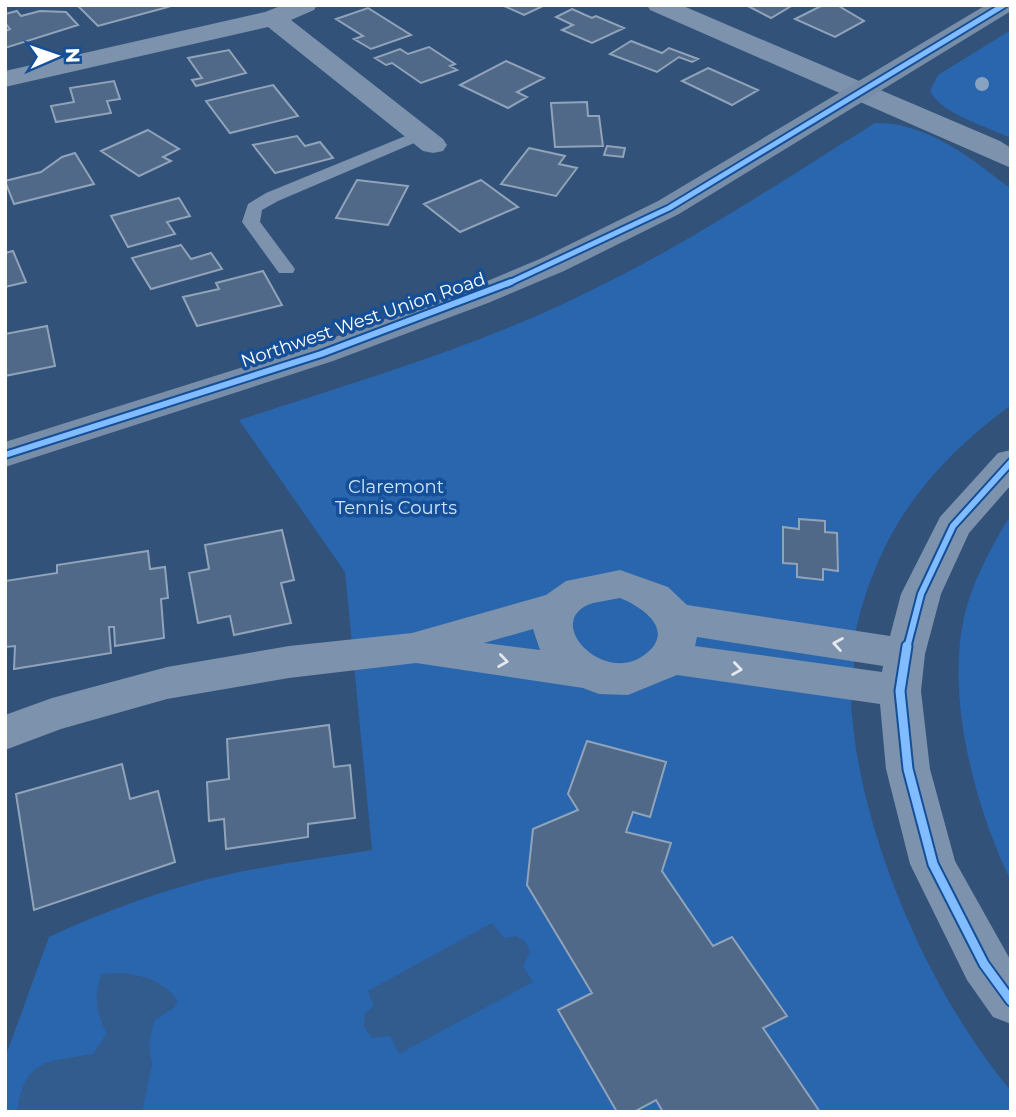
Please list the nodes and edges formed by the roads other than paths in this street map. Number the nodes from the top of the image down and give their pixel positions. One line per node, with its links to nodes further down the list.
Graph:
1 (305, 5): 4 (street)
2 (659, 5): 6 (street)
3 (1003, 5): 6 (main road, Northwest West Union Road)
4 (273, 18): 5 (street); 7 (street)
5 (5, 79)
6 (860, 91): 8 (street); 10 (main road, Northwest West Union Road)
7 (426, 140): 9 (lane)
8 (1011, 160)
9 (286, 269)
10 (5, 455)
11 (1011, 462): 17 (street)
12 (559, 606): 13 (street); 14 (street); 16 (street)
13 (674, 618): 15 (street); 17 (street, one-way to 13)
14 (411, 649): 16 (street, one-way to 16); 18 (street)
15 (669, 658): 16 (street); 17 (street, one-way to 17)
16 (583, 672)
17 (902, 673): 19 (street)
18 (5, 733)
19 (1011, 1001)

